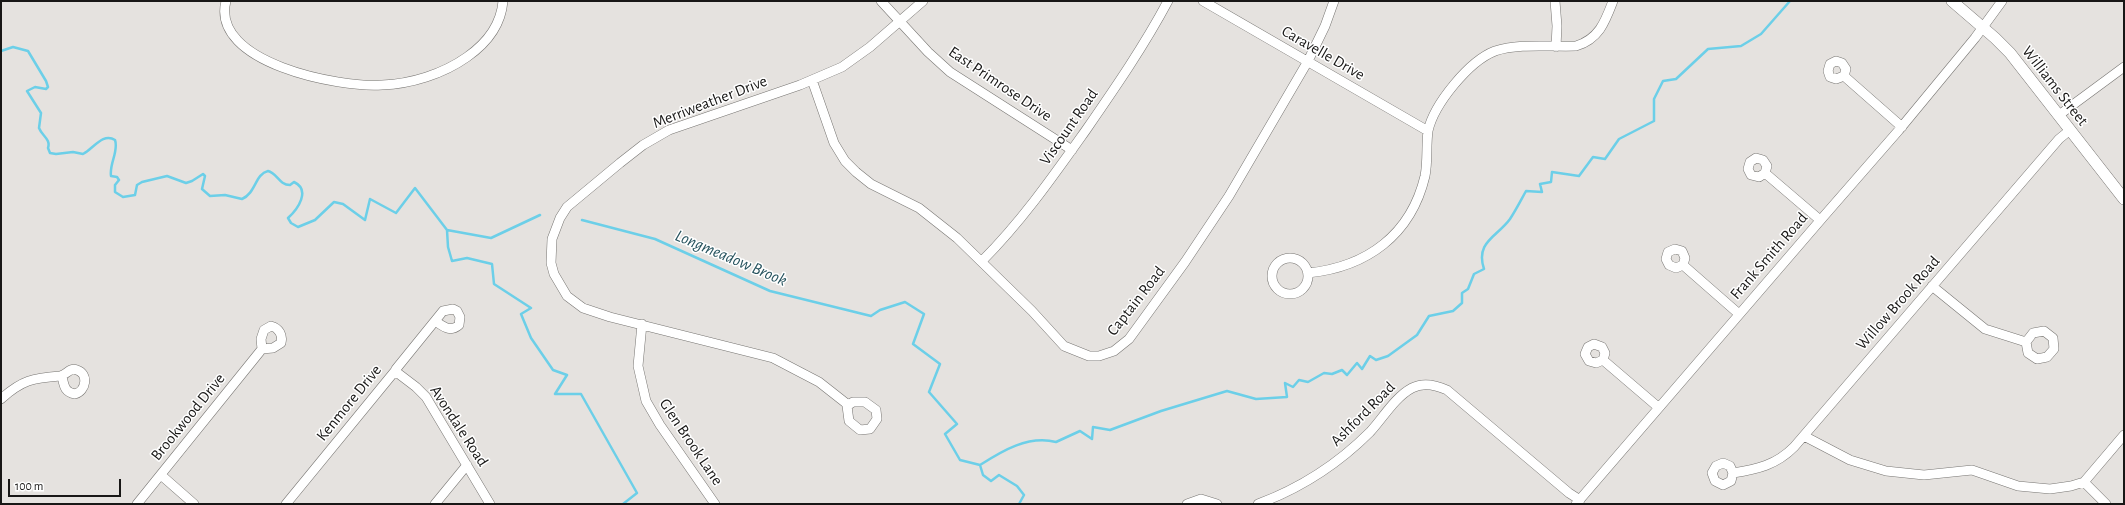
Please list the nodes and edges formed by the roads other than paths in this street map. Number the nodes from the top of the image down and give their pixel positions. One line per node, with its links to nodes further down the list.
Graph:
1 (226, 1): 2 (street)
2 (503, 1)
3 (881, 1): 12 (street, East Primrose Drive)
4 (923, 1): 12 (street, Merriweather Drive)
5 (1168, 1): 23 (street, Viscount Road)
6 (1203, 1): 15 (street, Caravelle Drive)
7 (1334, 1): 15 (street, Captain Road)
8 (1555, 1): 14 (street)
9 (1613, 1): 14 (street)
10 (1952, 1): 13 (main road, Williams Street)
11 (2002, 1): 13 (street, Frank Smith Road)
12 (900, 21): 18 (street, Merriweather Drive); 23 (street, East Primrose Drive)
13 (1983, 27): 19 (main road, Williams Street); 20 (street, Frank Smith Road)
14 (1556, 47): 22 (street)
15 (1308, 62): 22 (street, Caravelle Drive); 27 (street, Captain Road)
16 (2124, 66): 19 (street)
17 (1844, 76): 20 (street)
18 (812, 80): 27 (street, Captain Road); 33 (street, Merriweather Drive)
19 (2059, 115): 21 (main road, Williams Street)
20 (1902, 127): 26 (street, Frank Smith Road)
21 (2070, 130): 25 (main road, Williams Street); 30 (street, Willow Brook Road)
22 (1428, 131): 29 (street)
23 (1072, 150): 27 (street, Viscount Road)
24 (1765, 173): 26 (street)
25 (2124, 199)
26 (1820, 220): 31 (street, Frank Smith Road)
27 (982, 261)
28 (1683, 265): 31 (street)
29 (1308, 274): 29 (street)
30 (1932, 286): 34 (street); 43 (street, Willow Brook Road)
31 (1739, 314): 41 (street, Frank Smith Road)
32 (435, 321): 37 (street, Kenmore Drive)
33 (642, 324): 40 (street, Merriweather Drive); 54 (street, Glen Brook Lane)
34 (2026, 342)
35 (262, 349): 46 (street, Brookwood Drive)
36 (1603, 360): 41 (street)
37 (395, 371): 44 (street, Avondale Road); 51 (street, Kenmore Drive)
38 (62, 376): 39 (street)
39 (1, 399)
40 (848, 404)
41 (1658, 407): 48 (street, Frank Smith Road)
42 (2124, 435): 47 (street)
43 (1804, 436): 45 (street, Willow Brook Road); 47 (street)
44 (467, 465): 52 (street); 53 (street, Avondale Road)
45 (1733, 473)
46 (161, 475): 49 (street, Brookwood Drive); 50 (street)
47 (2084, 482): 58 (street)
48 (1578, 502): 57 (street, Ashford Road)
49 (138, 504)
50 (194, 504)
51 (286, 504)
52 (435, 504)
53 (490, 504)
54 (715, 504)
55 (1186, 504): 56 (street)
56 (1217, 504)
57 (1258, 504)
58 (2106, 504)

